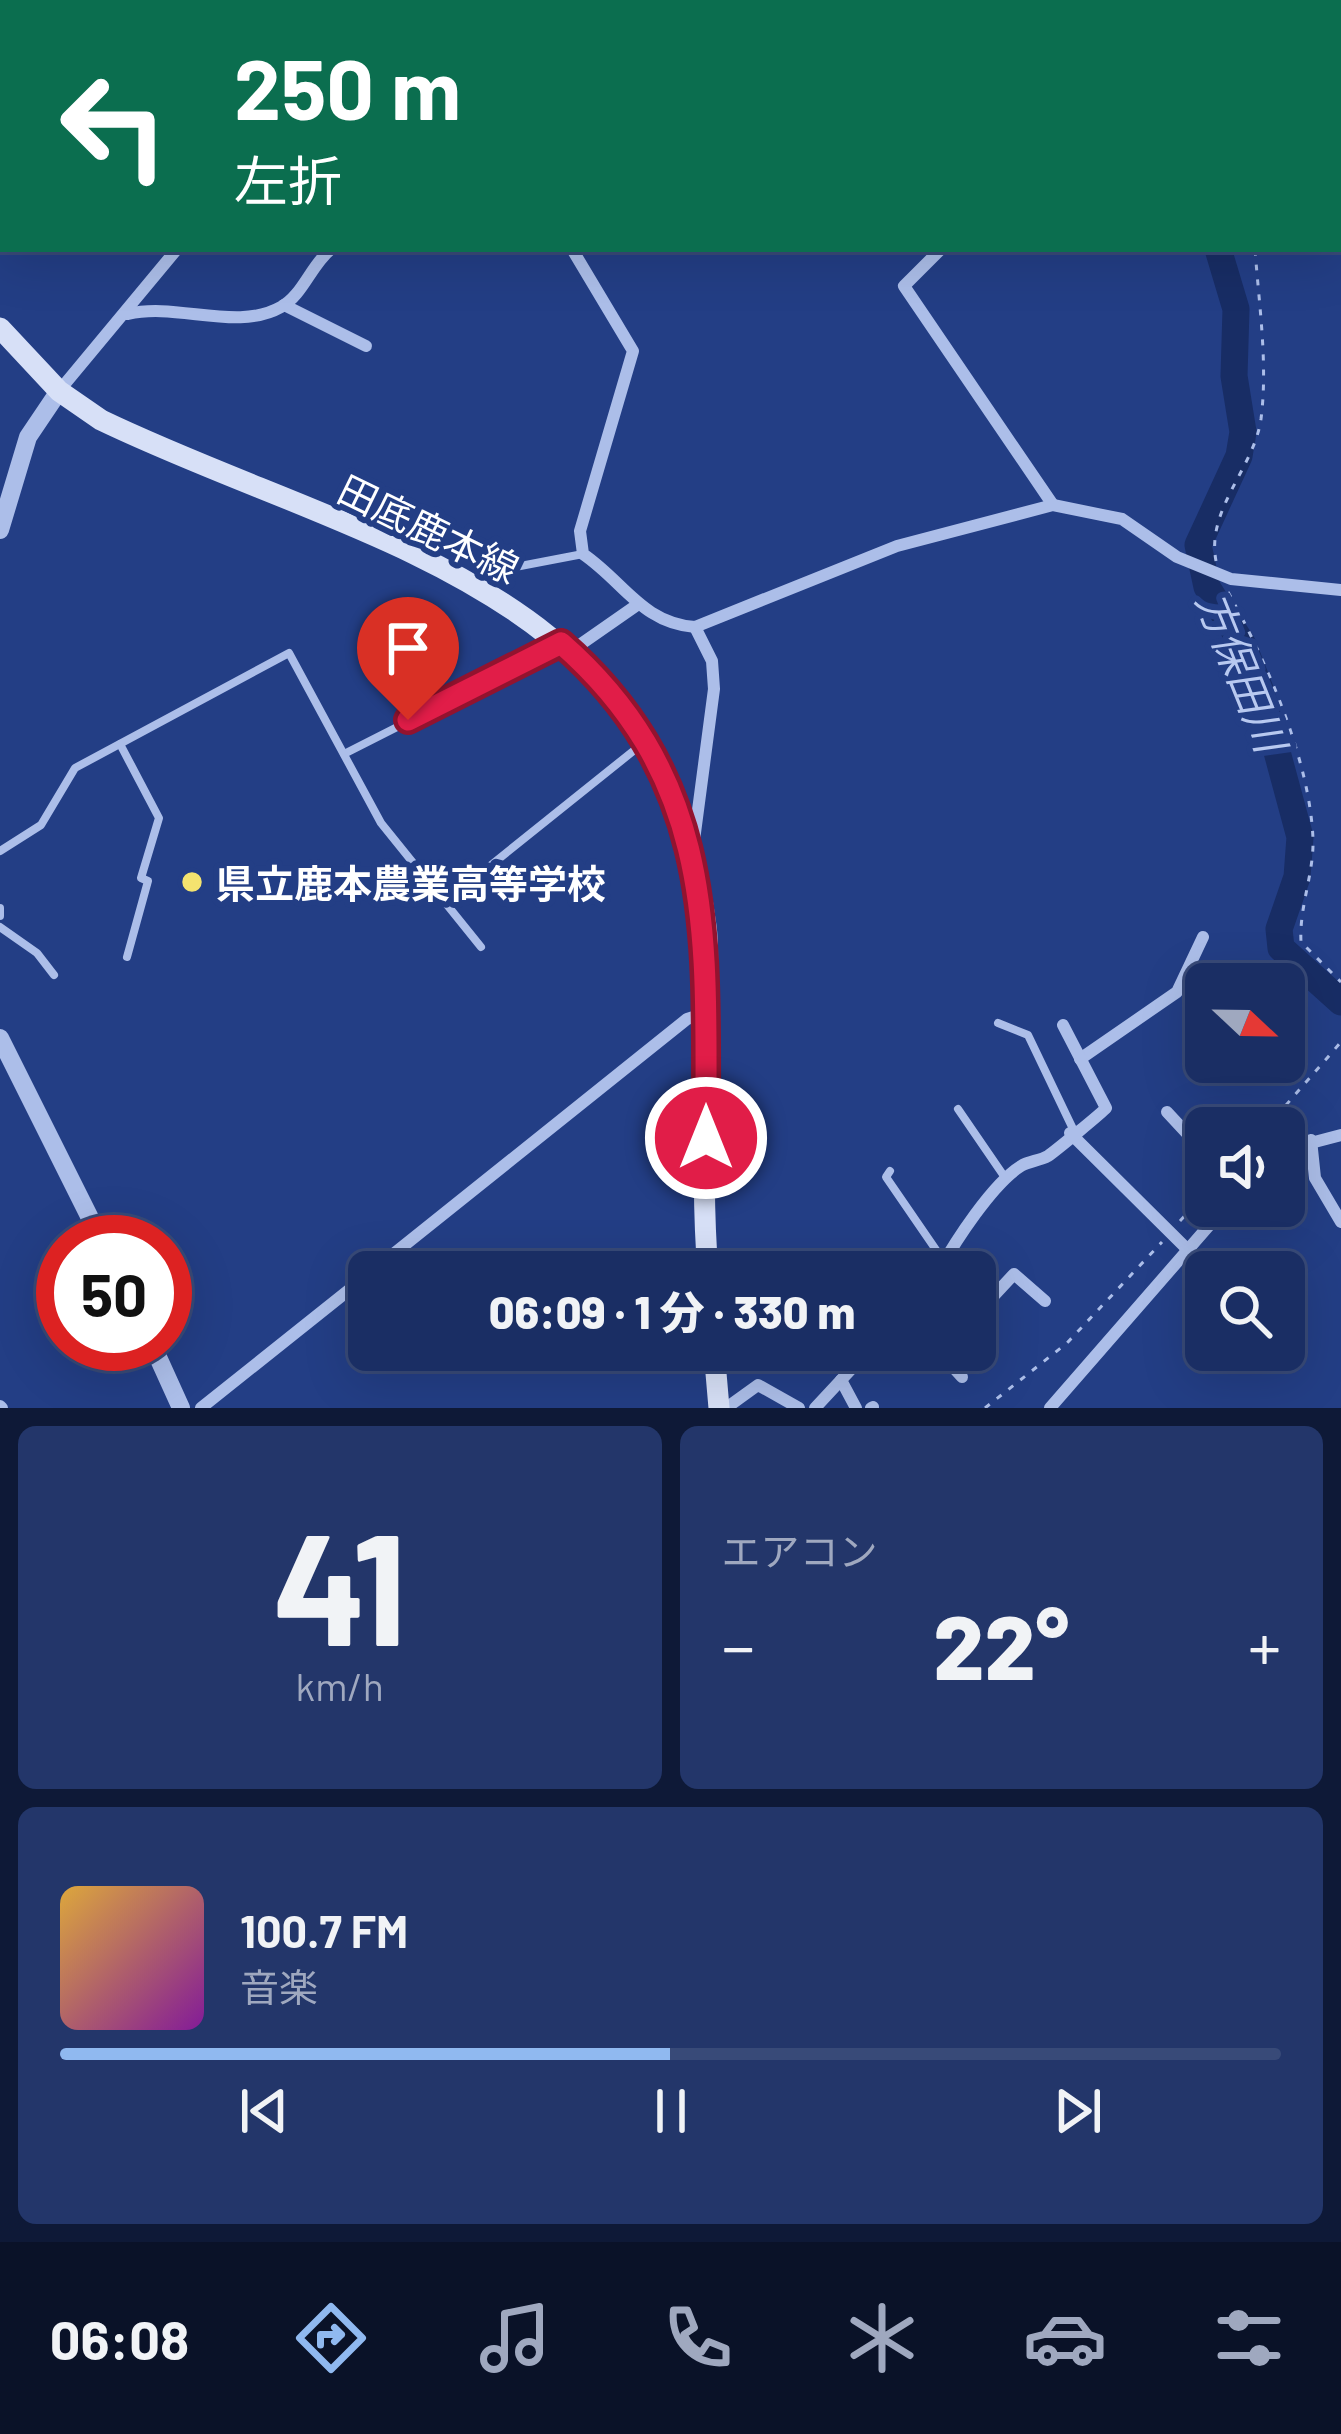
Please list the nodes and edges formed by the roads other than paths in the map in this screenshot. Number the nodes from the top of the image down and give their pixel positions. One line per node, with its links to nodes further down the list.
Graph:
1 (175, 252): 6 (street)
2 (329, 252): 5 (street)
3 (574, 252): 12 (street)
4 (938, 252): 10 (street)
5 (284, 305): 6 (street); 8 (street)
6 (128, 314): 9 (street)
7 (0, 328): 9 (main road, 田底鹿本線)
8 (366, 346)
9 (58, 392): 11 (street); 13 (main road, 田底鹿本線)
10 (1053, 505): 14 (street); 16 (street)
11 (0, 530)
12 (583, 554): 13 (lane); 15 (street)
13 (480, 584): 17 (main road, 田底鹿本線)
14 (1341, 590)
15 (638, 604): 16 (street); 17 (street)
16 (695, 627): 22 (street)
17 (566, 647): 18 (main road, 田底鹿本線); 20 (lane)
18 (643, 743): 22 (main road, 田底鹿本線); 23 (lane)
19 (120, 744): 20 (lane); 21 (lane); 27 (lane)
20 (344, 754): 23 (lane)
21 (0, 851)
22 (693, 851): 29 (main road, 田底鹿本線)
23 (445, 902): 26 (lane)
24 (0, 927): 28 (lane)
25 (1203, 937): 33 (street)
26 (481, 947)
27 (127, 957)
28 (54, 975)
29 (706, 1013): 47 (street); 48 (main road, 田底鹿本線)
30 (998, 1023): 37 (lane)
31 (1063, 1025): 33 (street)
32 (1, 1043): 43 (street)
33 (1080, 1059): 37 (street)
34 (958, 1108): 42 (lane)
35 (1167, 1112): 36 (street)
36 (1185, 1131)
37 (1072, 1132): 42 (street); 46 (street)
38 (1341, 1135): 39 (street)
39 (1311, 1139): 40 (street); 44 (street)
40 (1305, 1141)
41 (890, 1171): 49 (lane)
42 (1007, 1180): 50 (street)
43 (88, 1215)
44 (1341, 1222)
45 (1207, 1227): 46 (street)
46 (1187, 1249): 66 (street)
47 (397, 1251)
48 (708, 1251)
49 (931, 1251)
50 (953, 1251)
51 (348, 1291): 61 (street)
52 (996, 1293): 53 (street)
53 (1045, 1301)
54 (165, 1371): 60 (street)
55 (717, 1371): 62 (main road)
56 (849, 1371): 59 (street)
57 (957, 1371): 58 (street)
58 (962, 1377)
59 (841, 1380): 64 (street); 65 (street)
60 (182, 1408)
61 (201, 1408)
62 (723, 1408): 63 (street)
63 (799, 1408)
64 (814, 1408)
65 (856, 1408)
66 (1050, 1408)

